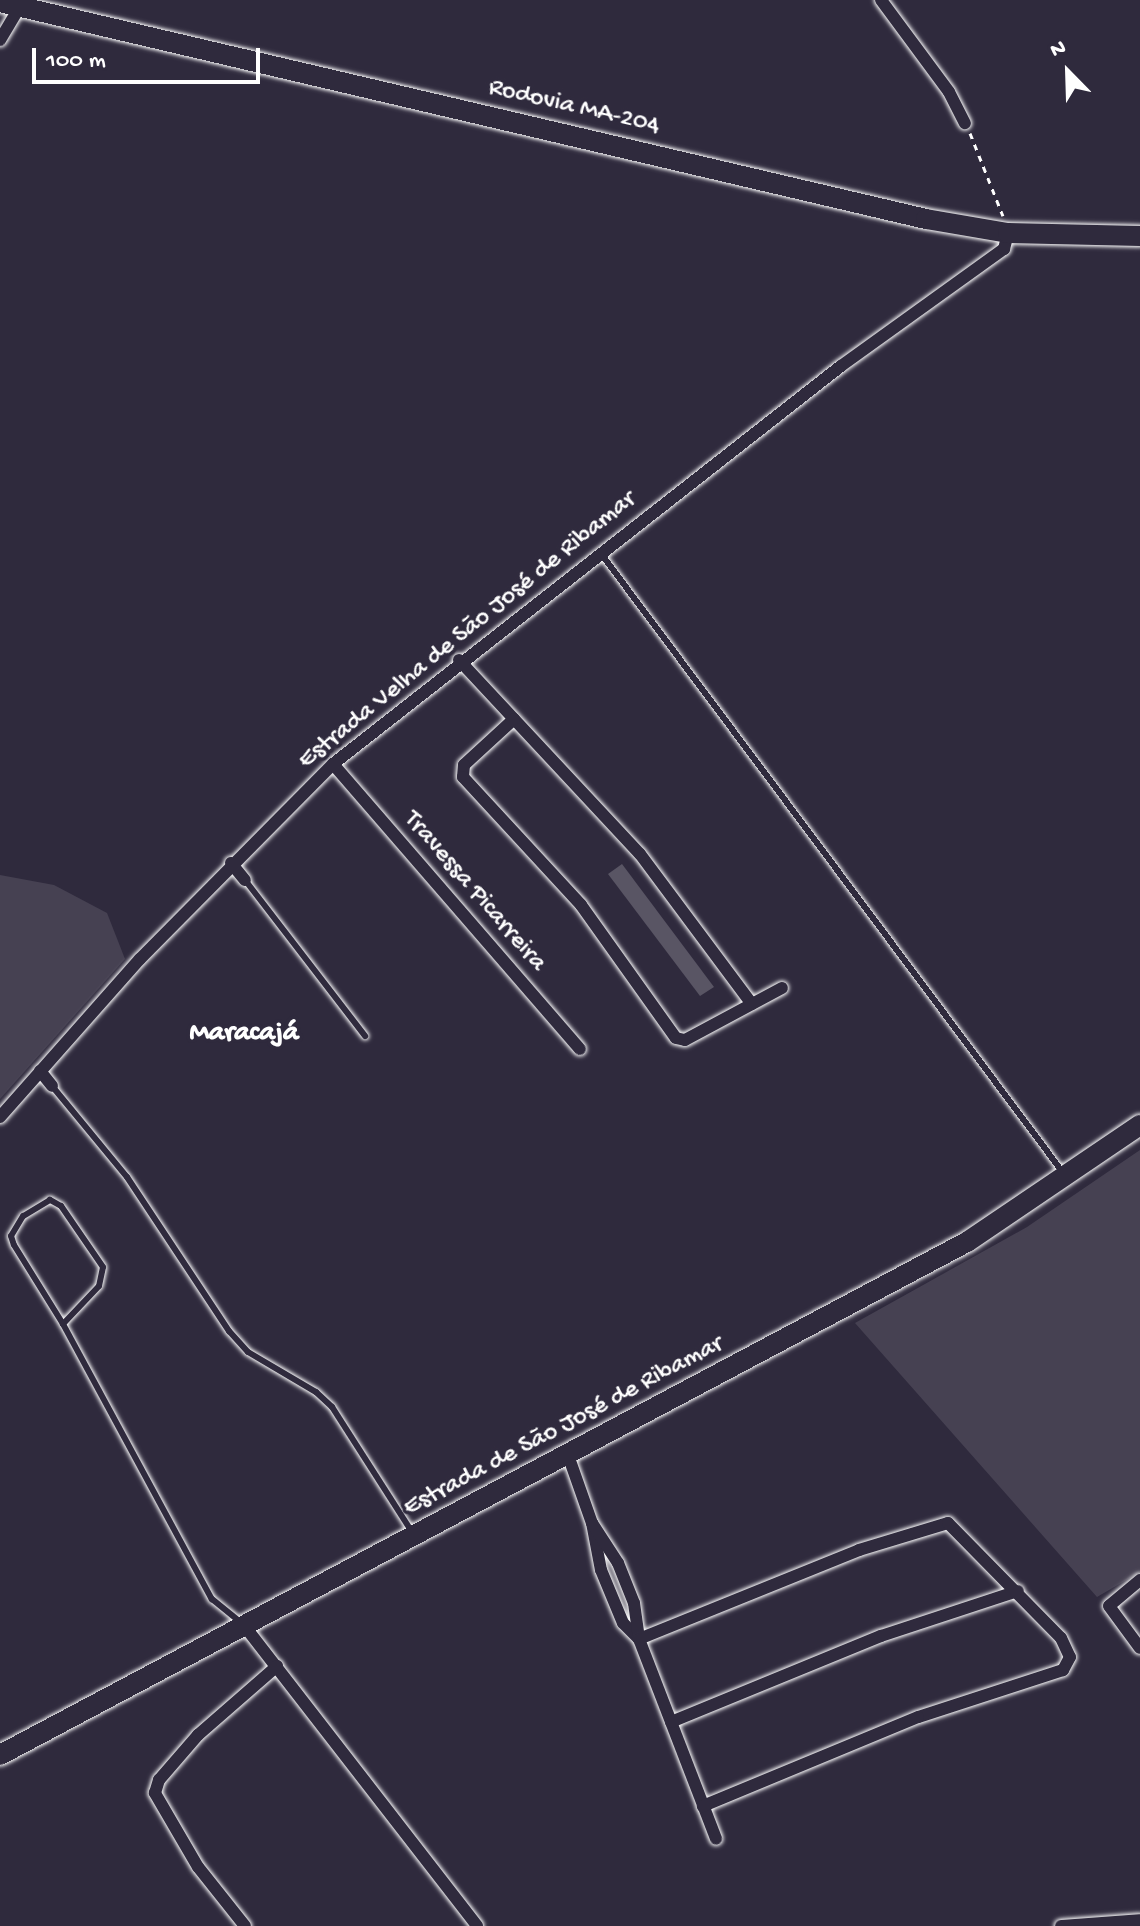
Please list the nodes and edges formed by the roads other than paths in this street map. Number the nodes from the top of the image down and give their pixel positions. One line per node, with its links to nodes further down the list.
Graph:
1 (881, 0): 4 (street)
2 (15, 3): 3 (street); 5 (main road, Rodovia MA-204)
3 (0, 40)
4 (965, 123)
5 (1008, 233): 6 (main road, Rodovia MA-204); 7 (street, Estrada Velha de São José de Ribamar)
6 (1140, 236)
7 (599, 552): 8 (street, Estrada Velha de São José de Ribamar); 21 (lane)
8 (459, 660): 9 (street); 10 (street, Estrada Velha de São José de Ribamar)
9 (514, 719): 14 (street); 14 (street)
10 (333, 764): 11 (street, Estrada Velha de São José de Ribamar); 16 (street, Travessa Picarreira)
11 (231, 863): 12 (street); 17 (street, Estrada Velha de São José de Ribamar)
12 (245, 880): 15 (lane)
13 (782, 988): 14 (street)
14 (752, 1004)
15 (365, 1036)
16 (580, 1049)
17 (40, 1071): 18 (street); 19 (street, Estrada Velha de São José de Ribamar)
18 (52, 1086): 24 (lane)
19 (0, 1117)
20 (1140, 1125): 21 (main road, Estrada de São José de Ribamar)
21 (1066, 1177): 23 (main road, Estrada de São José de Ribamar)
22 (63, 1324): 22 (lane); 27 (lane)
23 (568, 1455): 24 (main road, Estrada de São José de Ribamar); 28 (street)
24 (414, 1536): 27 (main road, Estrada de São José de Ribamar)
25 (1140, 1580): 29 (street)
26 (1018, 1591): 28 (street); 31 (street); 33 (street)
27 (243, 1624): 30 (street); 32 (main road, Estrada de São José de Ribamar)
28 (639, 1639): 31 (street)
29 (1140, 1648)
30 (277, 1666): 36 (street); 37 (street)
31 (671, 1722): 33 (street)
32 (0, 1755)
33 (703, 1806): 34 (street)
34 (716, 1839)
35 (1140, 1920): 38 (street)
36 (245, 1926)
37 (477, 1926)
38 (1061, 1926)

